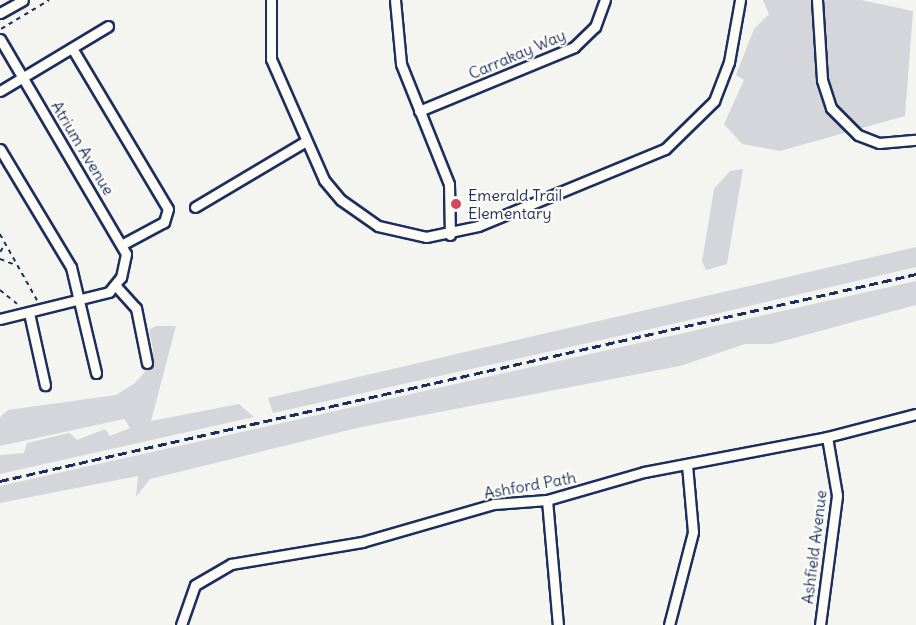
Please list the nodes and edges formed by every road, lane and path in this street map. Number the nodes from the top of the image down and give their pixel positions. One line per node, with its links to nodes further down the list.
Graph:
1 (22, 0): 8 (street)
2 (49, 0): 10 (path)
3 (271, 0): 17 (street)
4 (395, 0): 15 (street)
5 (605, 0): 15 (street, Carrakay Way)
6 (740, 0): 21 (street)
7 (817, 0): 16 (street)
8 (0, 14)
9 (108, 26): 12 (street)
10 (0, 30)
11 (0, 39): 13 (street, Atrium Avenue)
12 (72, 48): 13 (street); 23 (street)
13 (23, 77): 14 (street); 23 (street, Atrium Avenue)
14 (0, 91)
15 (419, 111): 21 (street)
16 (916, 140)
17 (303, 142): 19 (street); 21 (street)
18 (0, 149): 30 (street)
19 (195, 207)
20 (0, 234): 22 (path)
21 (450, 235)
22 (5, 243): 24 (path); 26 (path)
23 (123, 244): 27 (street)
24 (0, 252)
25 (0, 259): 26 (path)
26 (18, 266): 29 (path)
27 (118, 281): 30 (street); 34 (street)
28 (0, 290): 31 (path)
29 (37, 300)
30 (80, 302): 32 (street); 35 (street)
31 (17, 304)
32 (29, 313): 33 (street); 36 (street)
33 (0, 319)
34 (147, 363)
35 (96, 373)
36 (45, 385)
37 (916, 414): 38 (street, Ashford Path)
38 (827, 437): 39 (street, Ashford Path); 44 (street, Ashfield Avenue)
39 (687, 465): 40 (street, Ashford Path); 43 (street)
40 (546, 500): 41 (street, Ashford Path); 42 (street)
41 (181, 625)
42 (558, 625)
43 (669, 625)
44 (820, 625)

